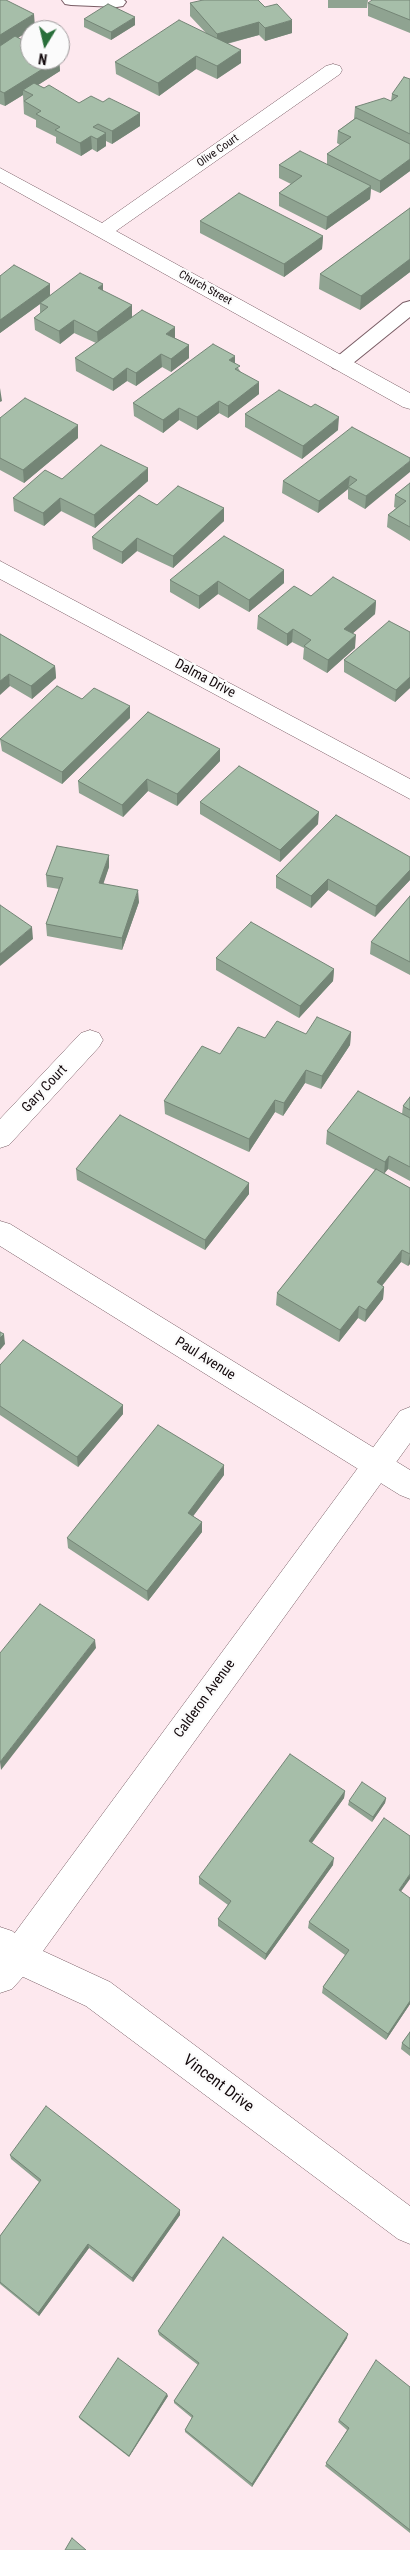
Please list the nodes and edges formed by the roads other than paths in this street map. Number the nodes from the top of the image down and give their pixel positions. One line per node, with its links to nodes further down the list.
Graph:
1 (71, 0): 2 (lane)
2 (117, 2)
3 (333, 70): 5 (street, Olive Court)
4 (0, 174): 5 (street, Church Street)
5 (103, 231): 7 (street, Church Street)
6 (410, 307): 7 (lane)
7 (340, 364): 8 (street, Church Street)
8 (410, 402)
9 (0, 569): 10 (street, Dalma Drive)
10 (410, 790)
11 (90, 1040): 12 (street, Gary Court)
12 (0, 1137)
13 (0, 1232): 15 (street, Paul Avenue)
14 (410, 1420): 15 (street, Calderon Avenue)
15 (375, 1466): 16 (street, Paul Avenue); 17 (street, Calderon Avenue)
16 (410, 1486)
17 (6, 1959): 18 (street, Vincent Drive)
18 (410, 2227)

